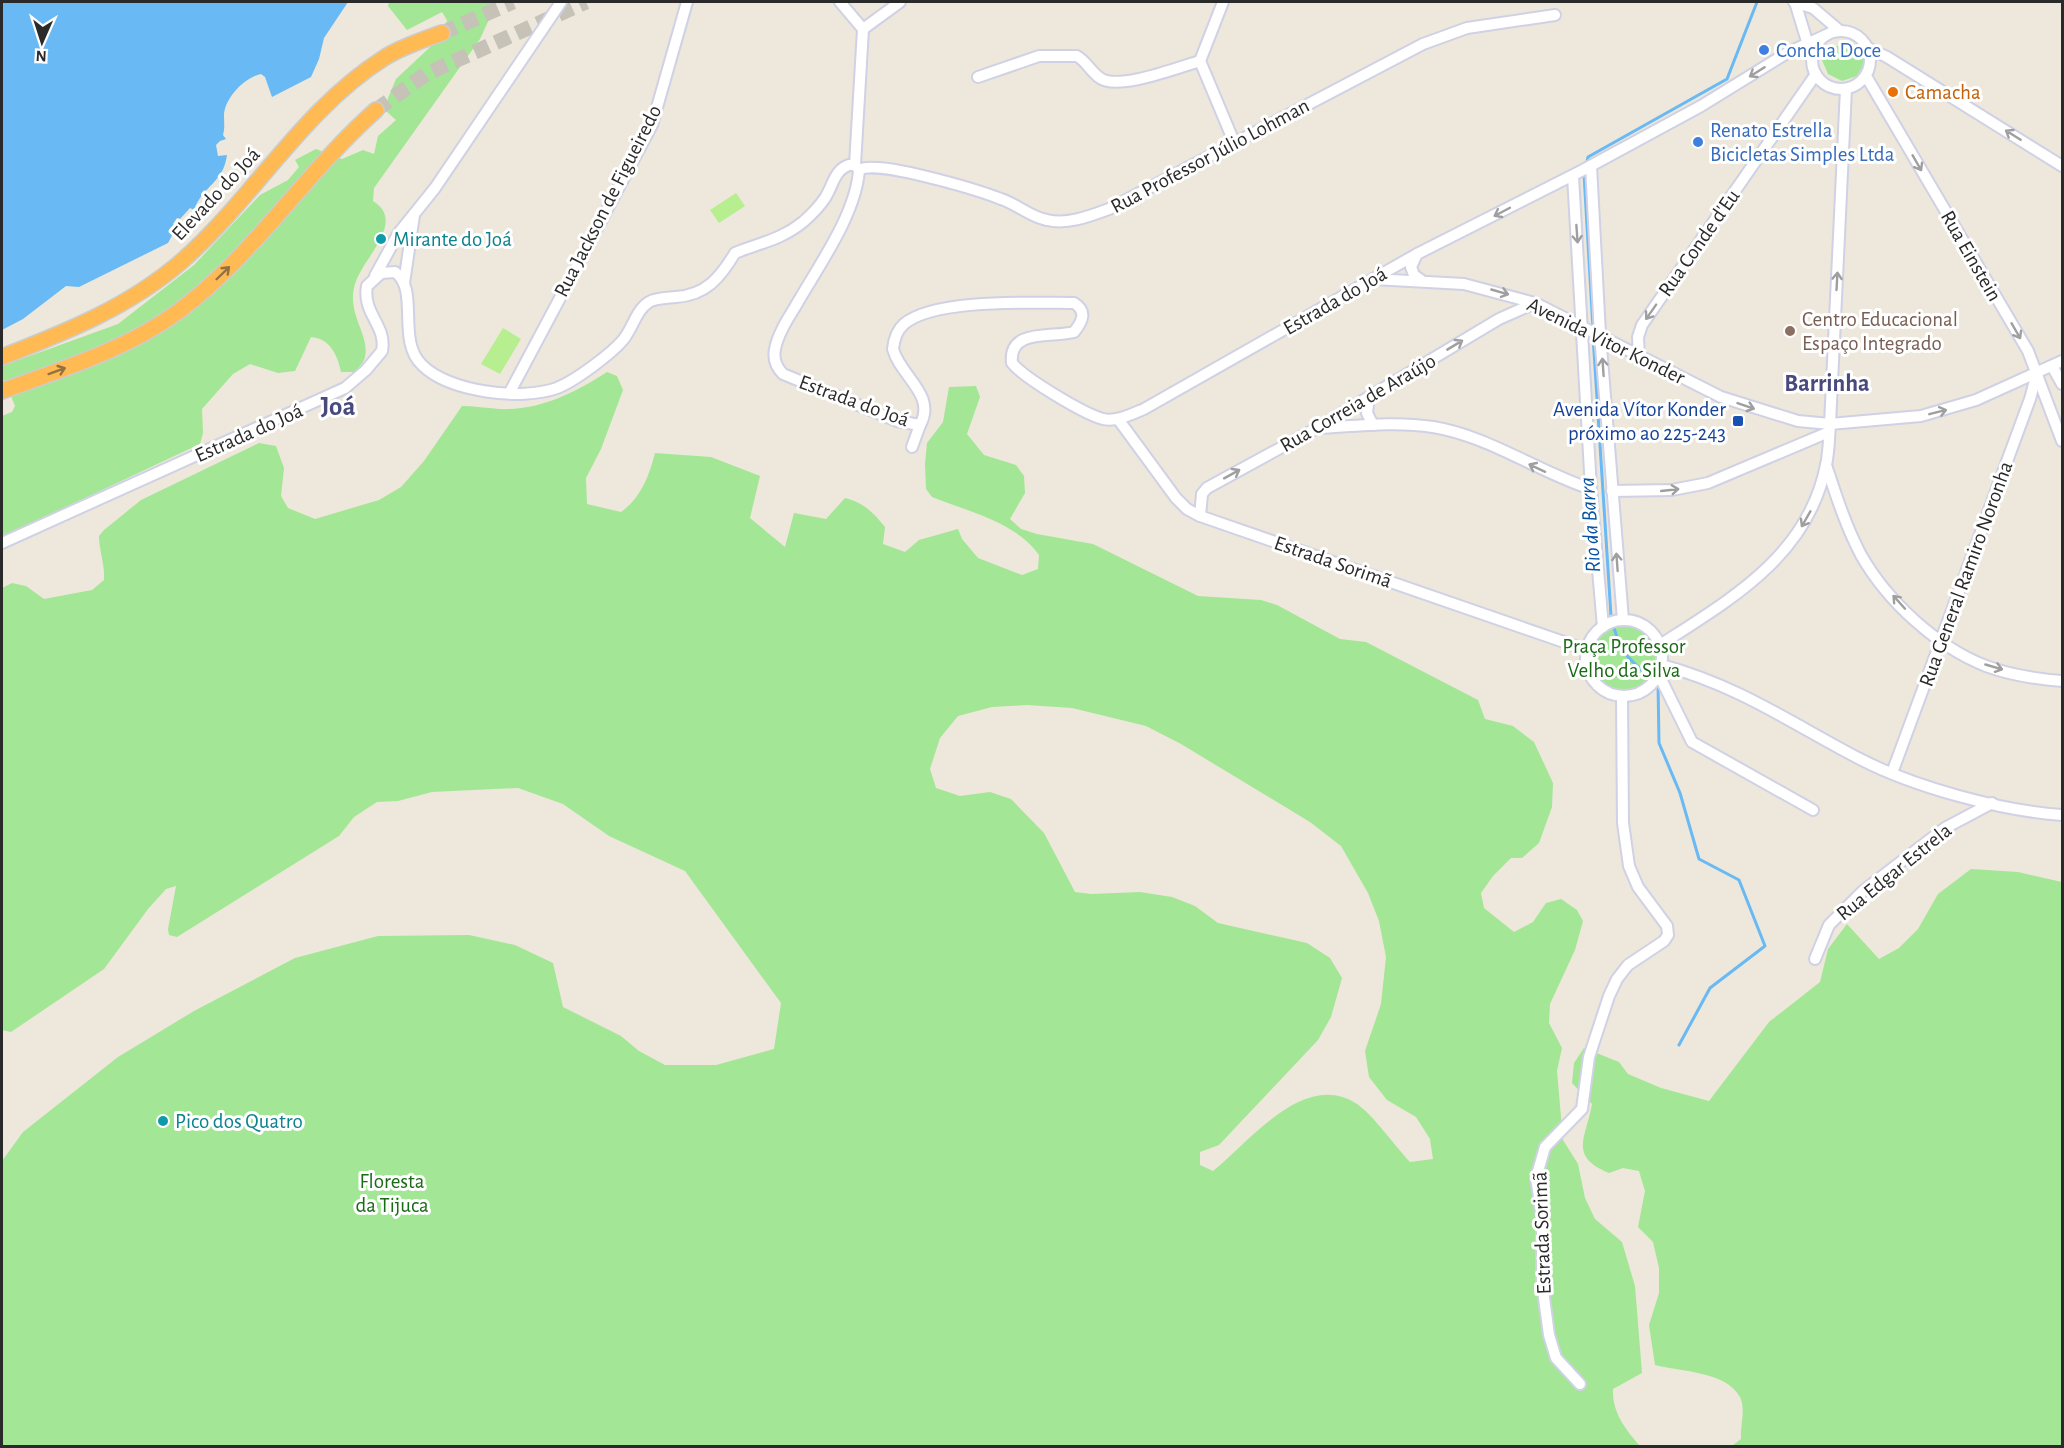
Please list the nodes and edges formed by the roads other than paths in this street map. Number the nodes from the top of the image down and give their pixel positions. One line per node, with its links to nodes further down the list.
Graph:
1 (561, 2): 28 (street)
2 (687, 2): 42 (street, Rua Jackson de Figueiredo)
3 (840, 2): 10 (street)
4 (900, 2): 10 (street)
5 (1223, 2): 17 (street)
6 (1794, 2): 7 (street); 9 (street)
7 (1813, 8): 9 (street); 11 (street)
8 (1554, 15): 23 (street, Rua Professor Júlio Lohman)
9 (1801, 19): 14 (street)
10 (863, 29): 26 (street, Estrada do Joá)
11 (1840, 31): 13 (street); 15 (street)
12 (441, 32): 36 (highway, Elevado do Joá)
13 (1826, 35): 14 (street, Estrada do Joá); 16 (street)
14 (1807, 43): 16 (street); 25 (street, Estrada do Joá, one-way to 25)
15 (1868, 48): 19 (street); 24 (street, one-way to 15)
16 (1812, 57): 18 (street)
17 (1200, 61): 20 (street); 23 (street)
18 (1816, 74): 21 (street); 37 (street, Rua Conde d'Eu, one-way to 37)
19 (1866, 76): 21 (street); 39 (street, Rua Einstein, one-way to 39)
20 (978, 77)
21 (1846, 89): 48 (street, one-way to 21)
22 (376, 110): 41 (highway, one-way to 22)
23 (1234, 141): 26 (street, Rua Professor Júlio Lohman)
24 (2062, 166)
25 (1589, 167): 27 (street, Estrada do Joá); 35 (street)
26 (857, 168): 42 (street); 45 (street, Estrada do Joá)
27 (1574, 175): 29 (street, Estrada do Joá, one-way to 29); 35 (street, one-way to 35)
28 (414, 215): 30 (street); 33 (street)
29 (1417, 254): 31 (street, Estrada do Joá); 32 (street)
30 (375, 277): 33 (street); 55 (street, Estrada do Joá)
31 (1373, 279): 32 (street, Avenida Vitor Konder); 44 (street, Estrada do Joá)
32 (1421, 280): 34 (street, Avenida Vitor Konder, one-way to 34)
33 (404, 283): 42 (street)
34 (1535, 303): 35 (street, Avenida Vitor Konder); 43 (street, Rua Correia de Araújo, one-way to 34)
35 (1592, 329): 37 (street, Avenida Vitor Konder); 52 (street); 53 (street, one-way to 35)
36 (2, 356)
37 (1640, 357): 48 (street, Avenida Vitor Konder, one-way to 48)
38 (2057, 364): 39 (street, Avenida Vitor Konder); 40 (street)
39 (2037, 373): 48 (street, Avenida Vitor Konder, one-way to 39); 49 (street, Rua Einstein); 58 (street, Rua General Ramiro Noronha)
40 (2062, 384)
41 (2, 391)
42 (510, 392)
43 (1369, 397): 46 (street); 47 (street, Rua Correia de Araújo)
44 (1118, 419): 45 (street, Estrada do Joá); 54 (street, Estrada Sorimã)
45 (920, 425): 50 (street)
46 (1372, 425): 47 (street); 52 (street, one-way to 46)
47 (1317, 428): 54 (street, Rua Correia de Araújo, one-way to 47)
48 (1830, 428): 51 (street); 53 (street, one-way to 48)
49 (2062, 441)
50 (912, 447)
51 (1826, 465): 58 (street, one-way to 51); 59 (street, one-way to 59)
52 (1591, 489): 57 (street)
53 (1612, 491): 56 (street, one-way to 53)
54 (1200, 516): 60 (street, Estrada Sorimã)
55 (2, 543)
56 (1621, 620): 57 (street); 59 (street)
57 (1604, 626): 60 (street)
58 (1942, 642): 62 (street, one-way to 62); 64 (street, Rua General Ramiro Noronha)
59 (1660, 645): 61 (street)
60 (1587, 650): 63 (street)
61 (1658, 675): 63 (street); 64 (street); 66 (street)
62 (2062, 681)
63 (1622, 697): 69 (street, Estrada Sorimã)
64 (1892, 773): 65 (street)
65 (1992, 803): 67 (street); 68 (street, Rua Edgar Estrela)
66 (1813, 810)
67 (2062, 815)
68 (1815, 959)
69 (1580, 1384)

